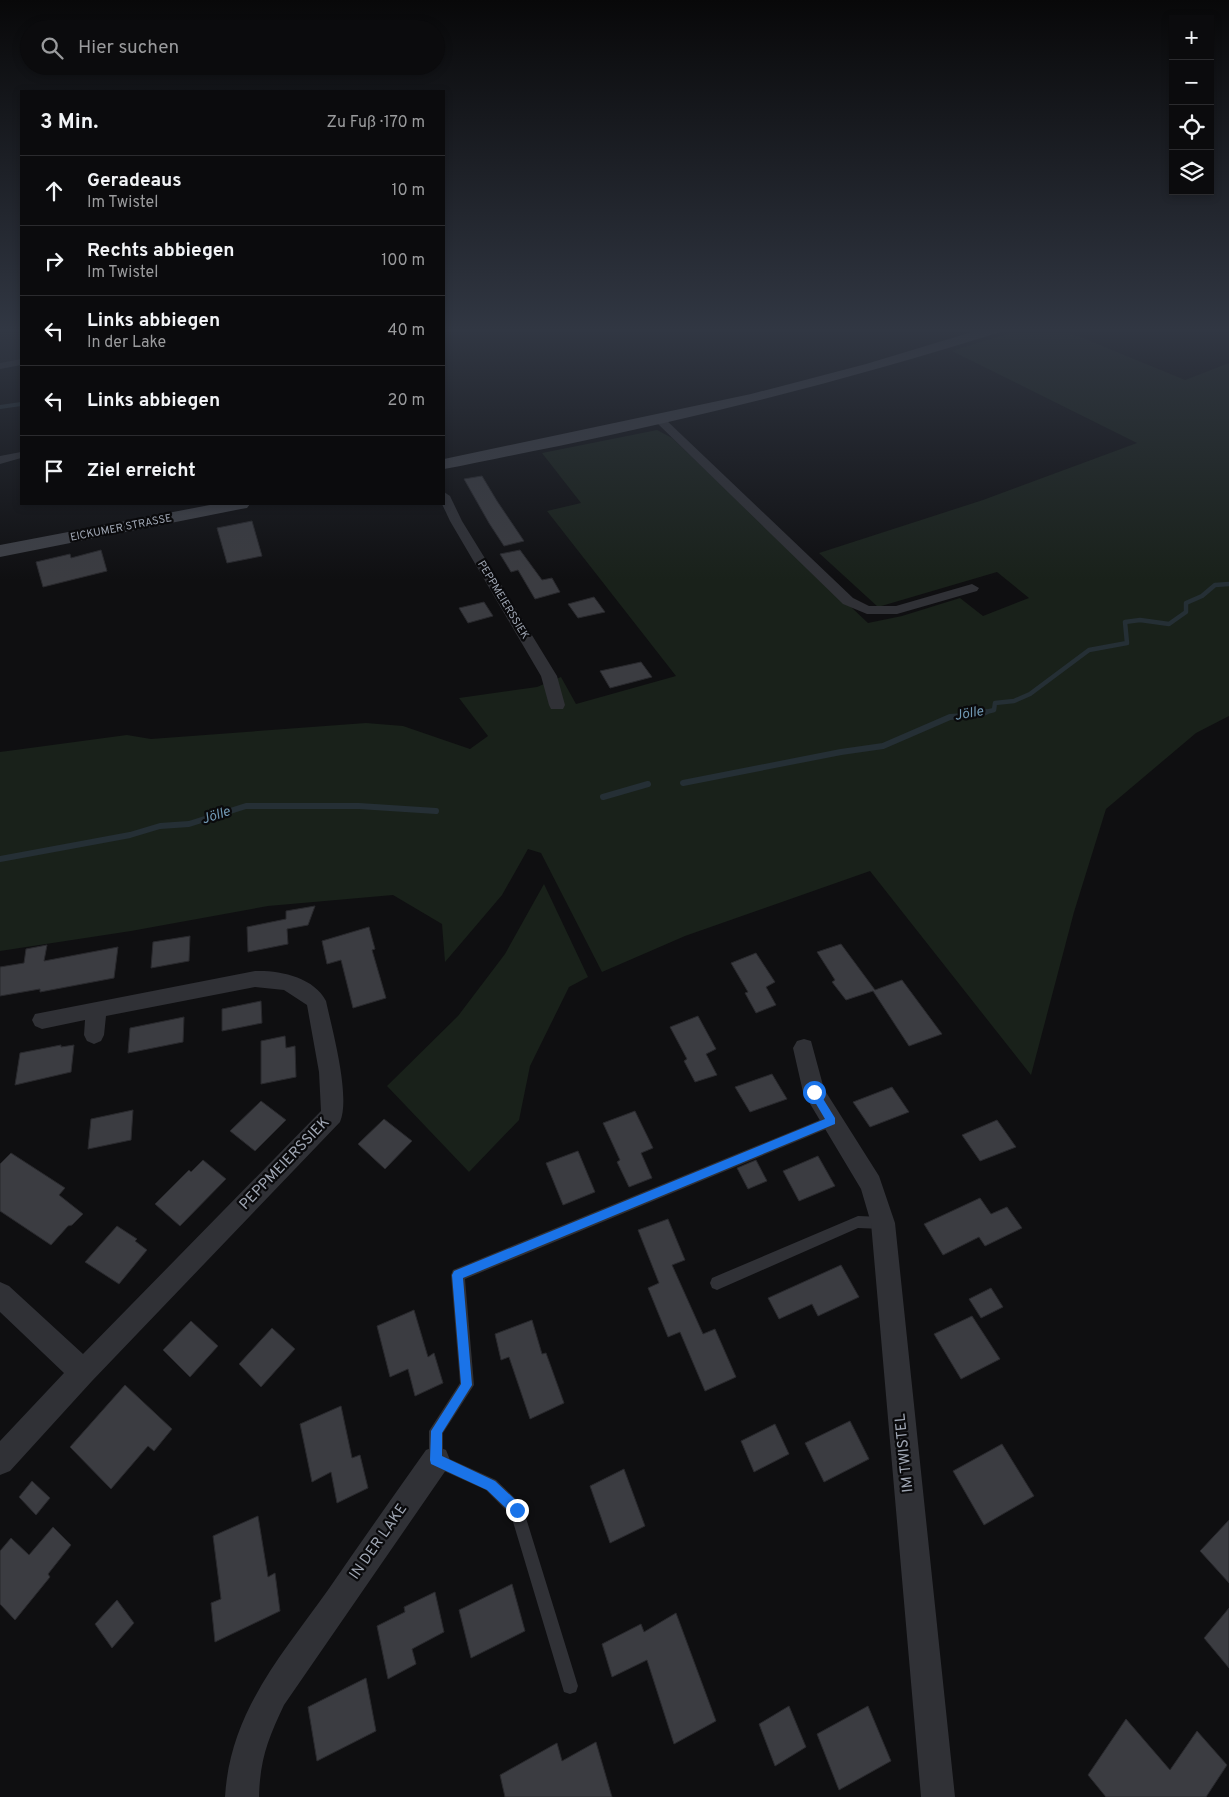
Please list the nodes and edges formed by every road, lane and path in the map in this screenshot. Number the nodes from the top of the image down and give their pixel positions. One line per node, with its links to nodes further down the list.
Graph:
1 (689, 413): 2 (main road)
2 (660, 420): 5 (main road); 9 (street)
3 (20, 455): 4 (street)
4 (0, 460)
5 (445, 464)
6 (445, 498): 10 (street, PEPPMEIERSSIEK)
7 (236, 505): 8 (main road, EICKUMER STRASSE)
8 (0, 551)
9 (972, 588)
10 (557, 705)
11 (97, 1009): 12 (street, PEPPMEIERSSIEK); 13 (street); 19 (street, PEPPMEIERSSIEK)
12 (42, 1020)
13 (94, 1035)
14 (804, 1048): 15 (street, IM TWISTEL)
15 (832, 1121): 16 (street, IM TWISTEL); 20 (lane)
16 (883, 1223): 17 (lane); 24 (street, IM TWISTEL)
17 (717, 1283)
18 (0, 1295): 19 (street)
19 (83, 1372): 21 (street, PEPPMEIERSSIEK)
20 (436, 1460): 22 (lane); 23 (street, IN DER LAKE)
21 (0, 1461)
22 (570, 1686)
23 (242, 1797)
24 (938, 1797)

